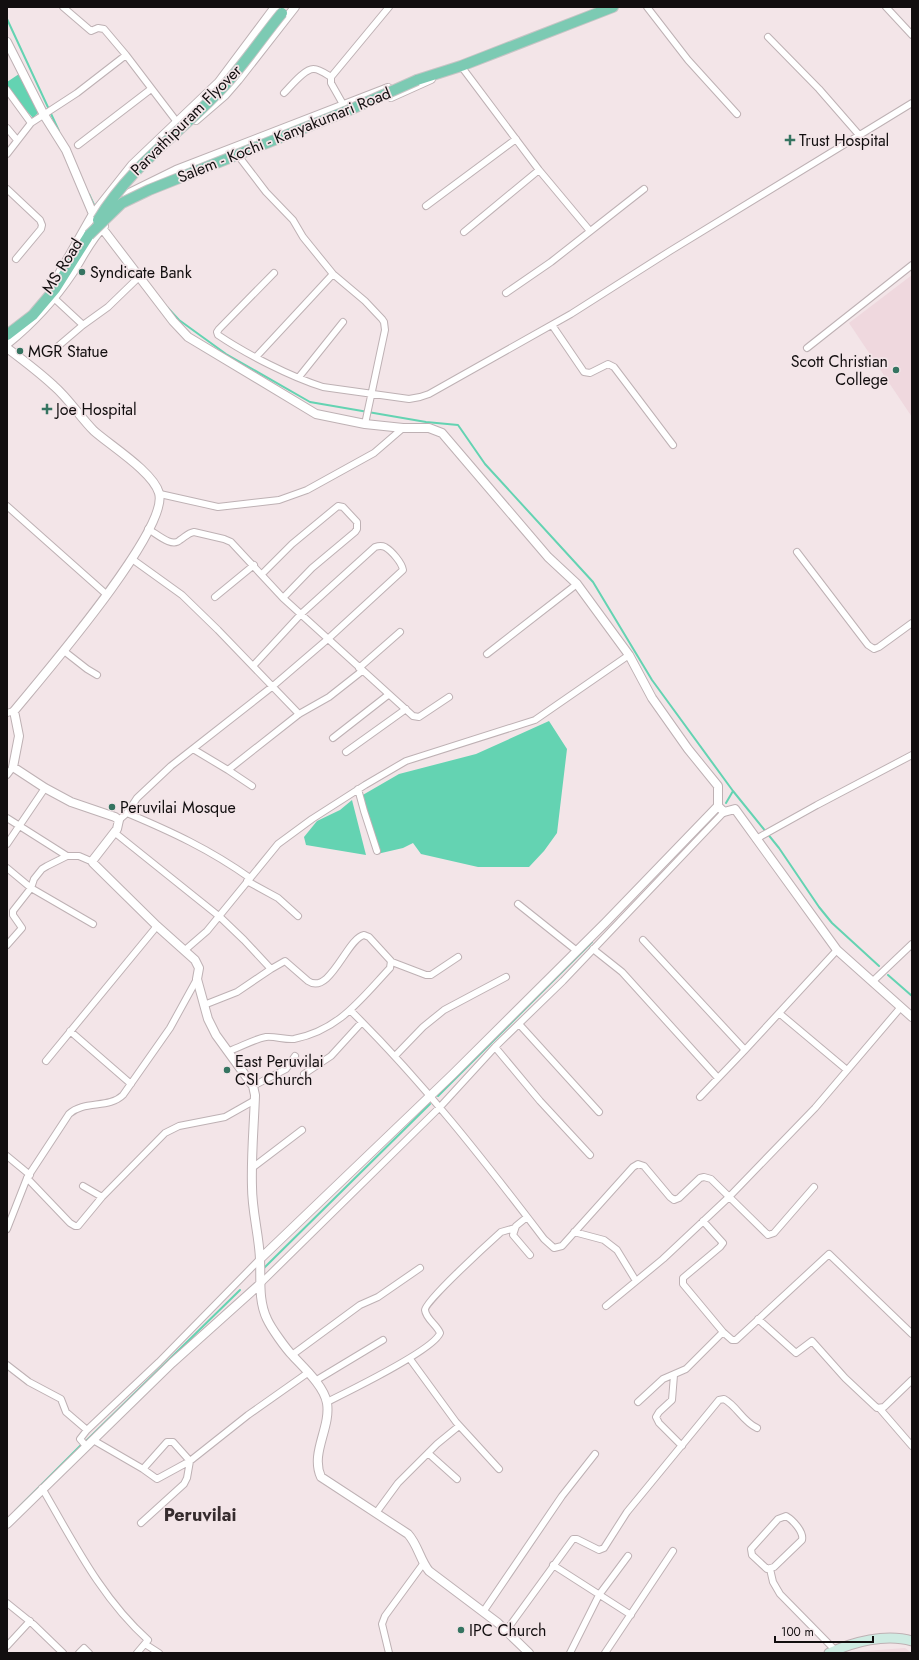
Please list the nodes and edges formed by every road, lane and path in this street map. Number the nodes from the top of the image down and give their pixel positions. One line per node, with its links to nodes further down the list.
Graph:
1 (63, 7): 12 (street)
2 (295, 7): 34 (street, MS Road)
3 (389, 7): 14 (street)
4 (613, 7): 8 (highway, Salem - Kochi - Kanyakumari Road)
5 (647, 7): 21 (street)
6 (886, 7): 9 (street)
7 (281, 9): 22 (street, MS Road); 40 (highway, Parvathipuram Flyover, bridge)
8 (598, 10): 13 (highway, Salem - Kochi - Kanyakumari Road)
9 (912, 35)
10 (768, 37): 25 (street)
11 (7, 42): 20 (street)
12 (126, 55): 15 (street); 20 (street)
13 (456, 68): 19 (street, MS Road); 26 (street); 30 (street); 40 (highway, Salem - Kochi - Kanyakumari Road, bridge)
14 (331, 77): 17 (street); 19 (street)
15 (151, 89): 22 (street); 28 (street)
16 (7, 90): 23 (street)
17 (284, 93)
18 (912, 103): 25 (street)
19 (344, 106): 34 (street, MS Road)
20 (45, 114): 23 (street); 36 (street)
21 (737, 114)
22 (177, 122): 36 (street, MS Road)
23 (32, 123): 27 (street)
24 (7, 128): 27 (street)
25 (860, 136): 50 (street)
26 (516, 139): 31 (street); 35 (street)
27 (17, 140): 29 (street)
28 (78, 145)
29 (7, 154)
30 (240, 158): 37 (street); 44 (street)
31 (539, 170): 38 (street); 39 (street)
32 (7, 188): 41 (street)
33 (644, 188): 38 (street)
34 (117, 199): 36 (street, MS Road); 37 (street, MS Road)
35 (426, 206)
36 (94, 214): 37 (street); 51 (street, MS Road)
37 (102, 228): 45 (street); 47 (street)
38 (590, 231): 46 (street)
39 (464, 232)
40 (89, 235): 52 (highway, Salem - Kochi - Kanyakumari Road)
41 (16, 258)
42 (912, 265): 56 (street)
43 (274, 273): 57 (street)
44 (333, 274): 57 (street); 59 (street)
45 (139, 277): 49 (street); 60 (street)
46 (506, 293)
47 (55, 298): 49 (street); 53 (street)
48 (343, 322): 58 (street)
49 (83, 325): 55 (street)
50 (552, 325): 59 (street); 62 (street)
51 (7, 330)
52 (7, 335)
53 (7, 344)
54 (7, 348): 63 (street)
55 (56, 348)
56 (807, 348)
57 (256, 357): 58 (street)
58 (299, 377): 59 (street)
59 (372, 394): 60 (street)
60 (366, 420): 61 (street)
61 (403, 428): 63 (street); 70 (street)
62 (673, 445)
63 (160, 494): 65 (street)
64 (7, 506): 71 (street)
65 (148, 529): 67 (street); 68 (street)
66 (797, 552): 75 (street)
67 (132, 559): 71 (street); 81 (street)
68 (254, 565): 69 (street); 72 (street)
69 (262, 574): 73 (street); 73 (street)
70 (577, 584): 79 (street); 80 (street)
71 (106, 594): 78 (street)
72 (215, 597)
73 (283, 598): 74 (street)
74 (301, 614): 77 (street); 77 (street); 81 (street)
75 (912, 623)
76 (400, 632): 82 (street)
77 (328, 638): 82 (street); 84 (street)
78 (64, 651): 83 (street); 88 (street)
79 (487, 654)
80 (629, 655): 99 (street); 100 (street)
81 (253, 666): 84 (street)
82 (360, 669): 85 (street); 89 (street)
83 (97, 674)
84 (273, 686): 89 (street); 91 (street)
85 (388, 695): 87 (street); 90 (street)
86 (449, 697): 87 (street)
87 (406, 709): 92 (street)
88 (10, 712): 94 (street)
89 (299, 714): 95 (street)
90 (333, 738)
91 (193, 749): 95 (street); 102 (street)
92 (346, 752)
93 (912, 755): 107 (street)
94 (13, 767): 96 (street); 98 (street)
95 (228, 770): 97 (street)
96 (7, 775)
97 (252, 786)
98 (45, 788): 104 (street); 105 (street)
99 (358, 789): 109 (street); 113 (street)
100 (718, 806): 101 (street); 127 (street)
101 (724, 812): 107 (street); 124 (street)
102 (127, 813): 104 (street); 113 (street)
103 (7, 818): 105 (street)
104 (119, 820): 106 (street)
105 (19, 825): 108 (street); 110 (street)
106 (114, 832): 111 (street); 118 (street)
107 (756, 839): 126 (street)
108 (7, 844)
109 (377, 851)
110 (67, 856): 111 (street); 114 (street)
111 (93, 862): 120 (street)
112 (7, 868): 114 (street)
113 (248, 880): 117 (street); 118 (street)
114 (31, 888): 116 (street); 119 (street)
115 (518, 904): 127 (street)
116 (10, 912): 123 (street)
117 (298, 916)
118 (220, 917): 125 (street); 130 (street)
119 (93, 924)
120 (157, 926): 125 (street); 141 (street)
121 (643, 940): 143 (street)
122 (912, 944): 133 (street)
123 (7, 945)
124 (593, 949): 140 (street); 150 (street)
125 (185, 950): 132 (street)
126 (837, 950): 133 (street); 137 (street)
127 (577, 951): 153 (street)
128 (458, 957): 129 (street)
129 (392, 962): 130 (street); 136 (street)
130 (271, 969): 134 (street)
131 (506, 977): 146 (street)
132 (198, 979): 134 (street); 151 (street)
133 (872, 982): 135 (street)
134 (204, 1005): 144 (street)
135 (901, 1008): 138 (street); 148 (street)
136 (351, 1011): 139 (street); 144 (street)
137 (779, 1013): 143 (street); 148 (street)
138 (912, 1017)
139 (362, 1022): 146 (street); 149 (street)
140 (519, 1024): 142 (street); 157 (street)
141 (70, 1031): 147 (street); 151 (street)
142 (495, 1047): 156 (street); 159 (street)
143 (745, 1050): 150 (street)
144 (229, 1052): 152 (street)
145 (295, 1056): 152 (street)
146 (395, 1056): 153 (street)
147 (46, 1061)
148 (847, 1070): 165 (street)
149 (304, 1074)
150 (718, 1078): 154 (street)
151 (130, 1084): 162 (street)
152 (253, 1086): 155 (street)
153 (430, 1095): 156 (street); 173 (street)
154 (700, 1097)
155 (255, 1100): 161 (street); 166 (street)
156 (440, 1107): 167 (street); 176 (street)
157 (599, 1112)
158 (302, 1130): 161 (street)
159 (590, 1155)
160 (7, 1156): 162 (street)
161 (252, 1168): 173 (street)
162 (29, 1176): 166 (street); 170 (street)
163 (83, 1186): 166 (street)
164 (814, 1187): 165 (street)
165 (729, 1196): 168 (street); 171 (street)
166 (102, 1197)
167 (528, 1217): 169 (street); 171 (street)
168 (703, 1222): 175 (street); 179 (street)
169 (515, 1228): 172 (street); 183 (street)
170 (7, 1229)
171 (574, 1232): 175 (street)
172 (530, 1255)
173 (260, 1259): 176 (street); 194 (street)
174 (420, 1268): 182 (street)
175 (636, 1281): 177 (street)
176 (260, 1284): 182 (street); 195 (street)
177 (606, 1306)
178 (758, 1319): 179 (street); 180 (street); 191 (street)
179 (723, 1332): 186 (street)
180 (912, 1334)
181 (382, 1340): 188 (street)
182 (292, 1355): 185 (street)
183 (410, 1359): 189 (street); 192 (street)
184 (7, 1365): 194 (street)
185 (309, 1372): 188 (street); 201 (street)
186 (674, 1375): 190 (street); 197 (street)
187 (912, 1380): 191 (street)
188 (315, 1381): 189 (street)
189 (327, 1402): 206 (street)
190 (638, 1402)
191 (880, 1409): 198 (street)
192 (459, 1426): 199 (street); 203 (street)
193 (757, 1428): 197 (street)
194 (87, 1430): 196 (street)
195 (93, 1440): 196 (street); 202 (street)
196 (86, 1446): 205 (street)
197 (682, 1446): 212 (street)
198 (912, 1446)
199 (428, 1453): 204 (street); 206 (street)
200 (595, 1454): 216 (street)
201 (190, 1461): 202 (street); 202 (street); 207 (street)
202 (143, 1469)
203 (499, 1469)
204 (457, 1480)
205 (42, 1488): 208 (street); 221 (street)
206 (376, 1513): 211 (street)
207 (141, 1523)
208 (7, 1524)
209 (673, 1551): 217 (street)
210 (628, 1556): 214 (street)
211 (423, 1564): 216 (street); 229 (street)
212 (554, 1565): 214 (street); 219 (street)
213 (770, 1569): 213 (street); 223 (street)
214 (599, 1595): 217 (street); 231 (street)
215 (7, 1603): 218 (street)
216 (483, 1612): 219 (street)
217 (631, 1615): 232 (street)
218 (30, 1621): 222 (street); 224 (street)
219 (506, 1630): 230 (street)
220 (912, 1641): 223 (main road)
221 (144, 1644): 227 (street); 228 (street)
222 (7, 1646)
223 (832, 1652)
224 (64, 1653)
225 (79, 1653): 226 (street)
226 (89, 1653)
227 (137, 1653)
228 (159, 1653)
229 (388, 1653)
230 (529, 1653)
231 (570, 1653)
232 (605, 1653)

